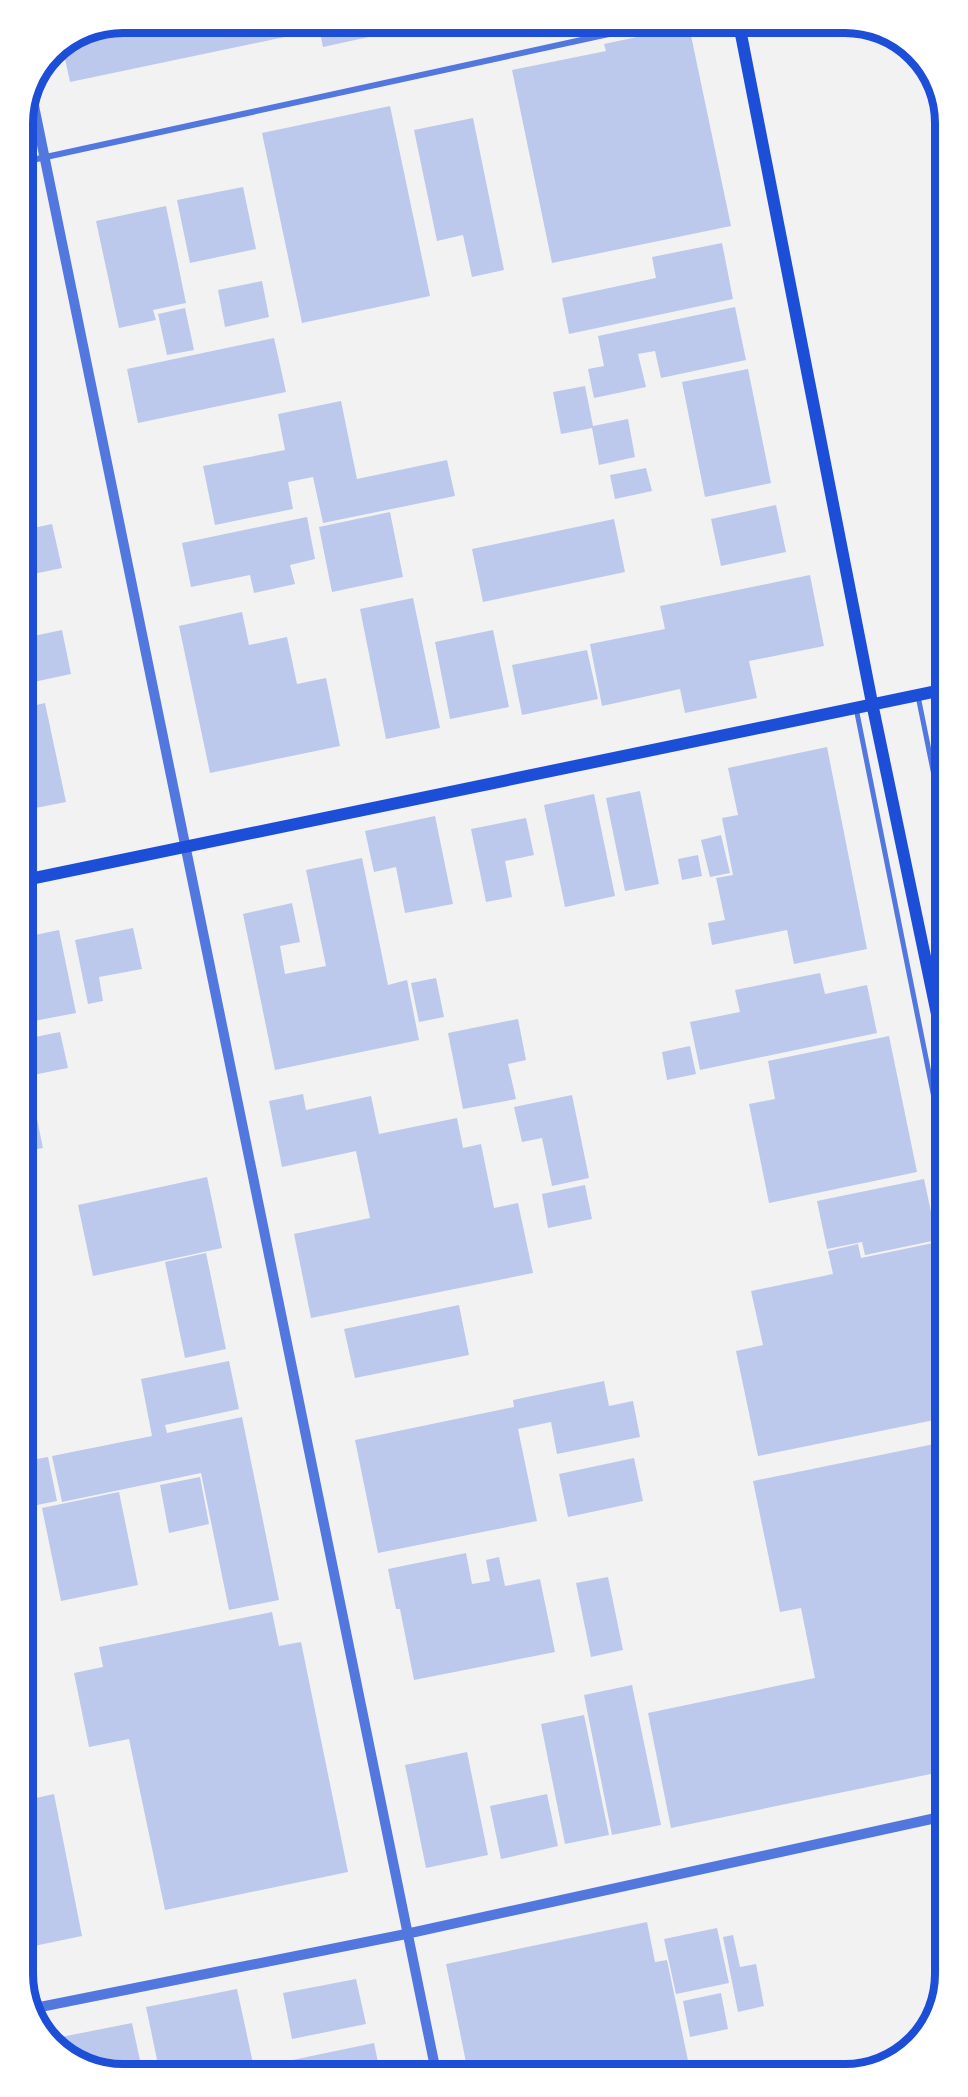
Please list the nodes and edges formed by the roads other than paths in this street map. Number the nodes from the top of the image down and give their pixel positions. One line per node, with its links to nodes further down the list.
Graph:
1 (613, 33): 4 (street)
2 (741, 33): 8 (main road)
3 (35, 108): 4 (street)
4 (45, 157): 5 (street); 11 (street)
5 (33, 160)
6 (935, 691): 7 (main road)
7 (918, 694): 8 (main road); 10 (street)
8 (872, 704): 9 (main road); 13 (main road)
9 (856, 708): 11 (main road); 14 (street)
10 (935, 779)
11 (185, 847): 12 (main road); 16 (street)
12 (33, 878)
13 (935, 1005)
14 (935, 1103)
15 (935, 1818): 16 (street)
16 (406, 1934): 17 (street); 18 (street)
17 (39, 2007)
18 (434, 2064)

